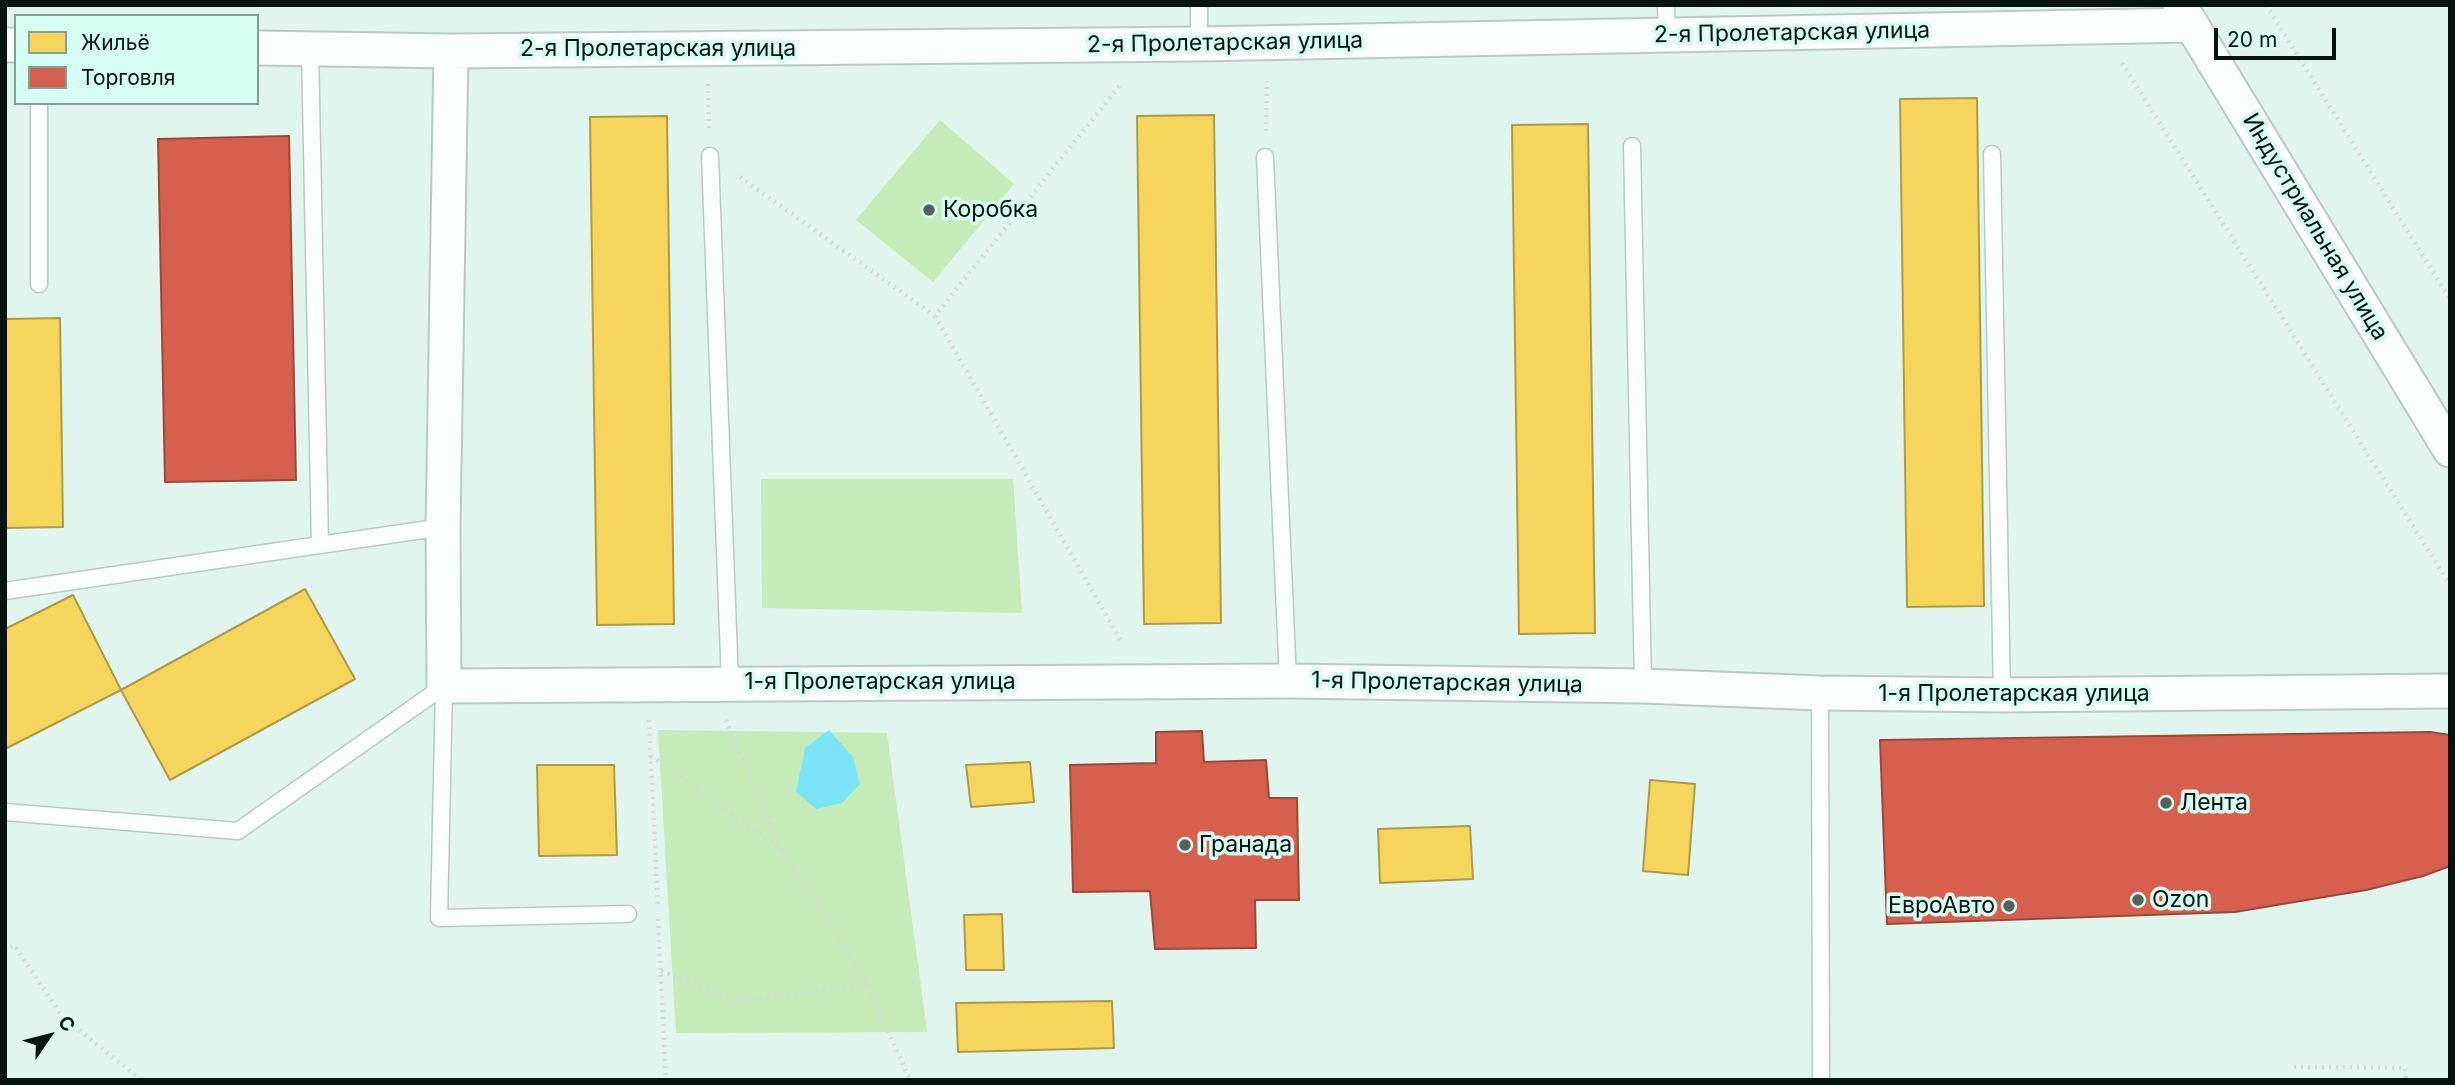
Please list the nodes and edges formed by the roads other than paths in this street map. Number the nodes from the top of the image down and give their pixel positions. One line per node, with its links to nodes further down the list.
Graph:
1 (1199, 5): 4 (lane)
2 (2185, 15): 3 (street, 2-я Пролетарская улица); 14 (street, Индустриальная улица)
3 (1667, 20): 4 (street, 2-я Пролетарская улица)
4 (1199, 44): 7 (street, 2-я Пролетарская улица)
5 (259, 48): 6 (street, 2-я Пролетарская улица)
6 (310, 49): 7 (street, 2-я Пролетарская улица); 16 (lane)
7 (452, 51): 15 (street)
8 (39, 105): 13 (lane)
9 (1632, 146): 21 (lane)
10 (1992, 154): 24 (lane)
11 (710, 156): 19 (lane)
12 (1265, 157): 18 (lane)
13 (39, 284)
14 (2450, 450)
15 (443, 527): 16 (lane); 20 (street)
16 (320, 545): 17 (lane)
17 (5, 591)
18 (1288, 681): 19 (street, 1-я Пролетарская улица); 21 (street, 1-я Пролетарская улица)
19 (720, 683): 20 (street, 1-я Пролетарская улица)
20 (444, 686): 25 (lane); 26 (lane)
21 (1643, 686): 23 (street, 1-я Пролетарская улица)
22 (2450, 691): 24 (street, 1-я Пролетарская улица)
23 (1820, 693): 24 (street, 1-я Пролетарская улица); 27 (lane)
24 (2002, 695)
25 (5, 812)
26 (628, 915)
27 (1821, 1080)

